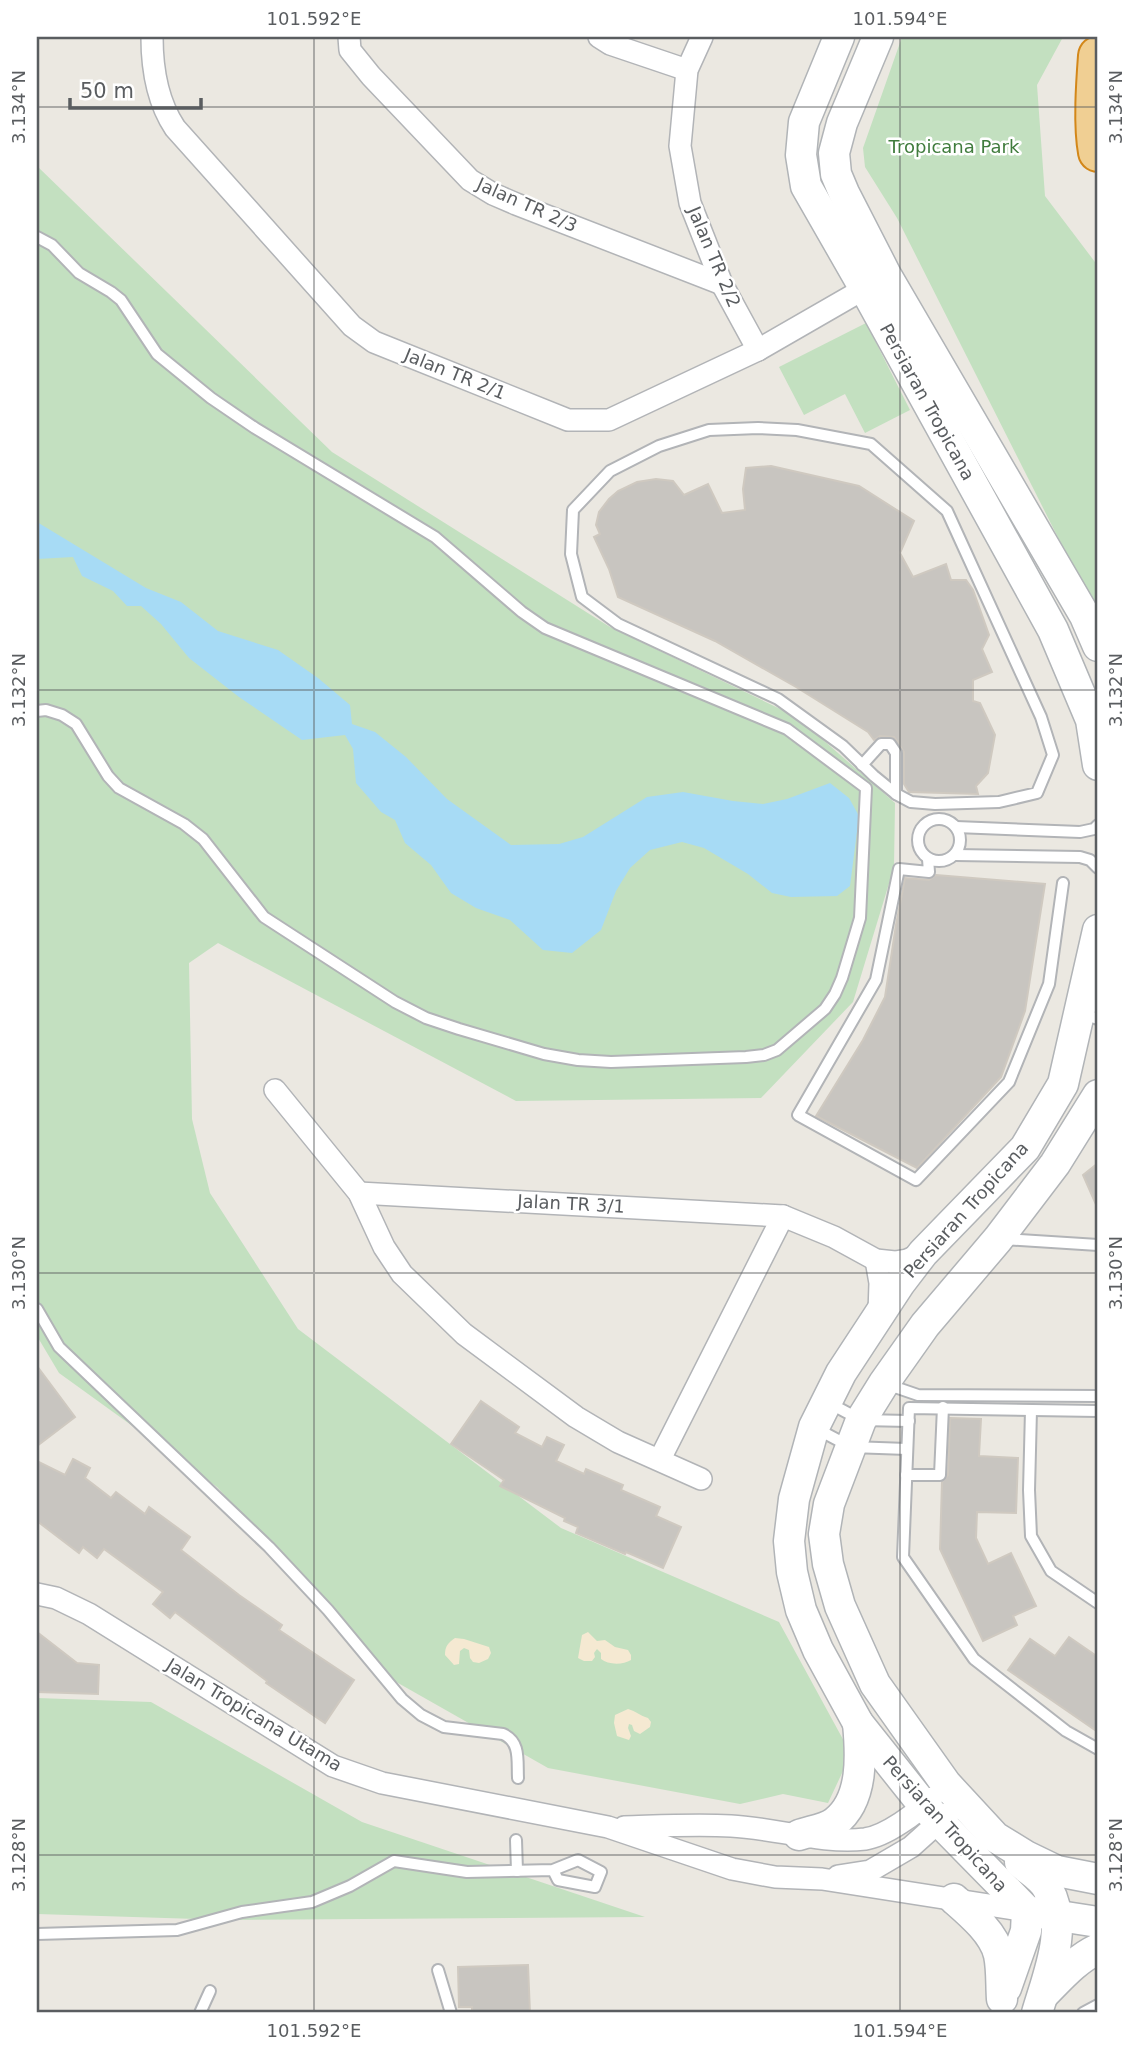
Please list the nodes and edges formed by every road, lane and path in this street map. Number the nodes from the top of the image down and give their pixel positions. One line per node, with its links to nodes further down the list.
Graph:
1 (152, 37): 13 (street, Jalan TR 2/1)
2 (349, 37): 12 (street, Jalan TR 2/3)
3 (599, 37): 8 (street)
4 (702, 37): 8 (street, Jalan TR 2/2)
5 (839, 37): 11 (main road, Persiaran Tropicana)
6 (878, 37): 11 (main road, Persiaran Tropicana)
7 (1098, 56): 9 (highway)
8 (687, 70): 12 (street, Jalan TR 2/2)
9 (1098, 152)
10 (37, 237): 15 (lane)
11 (876, 282): 13 (street, Jalan TR 2/1); 14 (main road, Persiaran Tropicana); 17 (main road, Persiaran Tropicana)
12 (722, 284): 13 (street, Jalan TR 2/2)
13 (758, 350)
14 (1098, 646)
15 (37, 711)
16 (862, 765): 18 (lane); 18 (lane); 19 (lane)
17 (1098, 765)
18 (896, 794): 19 (lane)
19 (935, 804): 20 (lane)
20 (936, 819): 22 (lane); 24 (lane)
21 (1098, 825): 22 (lane)
22 (956, 827): 23 (lane)
23 (956, 855): 24 (lane); 25 (lane)
24 (928, 859): 26 (lane)
25 (1098, 868)
26 (1063, 883)
27 (1098, 930): 28 (main road, Persiaran Tropicana)
28 (1089, 1016): 35 (main road, Persiaran Tropicana)
29 (275, 1090): 31 (street)
30 (1096, 1105): 33 (main road, Persiaran Tropicana)
31 (359, 1194): 32 (street, Jalan TR 3/1); 48 (street)
32 (783, 1216): 36 (street, Jalan TR 3/1); 48 (street)
33 (998, 1239): 34 (lane); 39 (main road, Persiaran Tropicana)
34 (1098, 1245)
35 (923, 1253): 36 (street); 38 (main road, Persiaran Tropicana)
36 (876, 1260): 38 (street)
37 (37, 1309): 55 (lane)
38 (879, 1317): 44 (main road, Persiaran Tropicana)
39 (884, 1383): 40 (lane); 46 (main road, Persiaran Tropicana)
40 (1098, 1396)
41 (943, 1407): 42 (lane); 45 (lane); 49 (lane)
42 (1031, 1410): 43 (lane); 52 (lane)
43 (1098, 1411)
44 (820, 1414): 46 (lane); 46 (lane); 53 (main road, Persiaran Tropicana)
45 (909, 1421): 46 (lane); 47 (lane)
46 (856, 1434): 47 (lane); 56 (main road, Persiaran Tropicana)
47 (907, 1449): 49 (lane)
48 (660, 1460): 50 (street)
49 (906, 1475): 54 (lane)
50 (701, 1479)
51 (37, 1594): 58 (street, Jalan Tropicana Utama)
52 (1098, 1603)
53 (858, 1723): 57 (main road, Persiaran Tropicana); 59 (main road)
54 (1098, 1749)
55 (518, 1778)
56 (954, 1793): 57 (street, Jalan Tropicana Utama); 60 (main road, Persiaran Tropicana)
57 (932, 1814): 59 (street, Jalan Tropicana Utama); 64 (street, Jalan Tropicana Utama); 68 (main road, Persiaran Tropicana)
58 (608, 1827): 59 (street, Jalan Tropicana Utama); 64 (street, Jalan Tropicana Utama)
59 (799, 1835)
60 (995, 1837): 65 (main road, Persiaran Tropicana); 68 (main road)
61 (516, 1840): 63 (lane)
62 (553, 1870): 63 (lane)
63 (517, 1871): 70 (lane)
64 (822, 1879): 67 (street, Jalan Tropicana Utama)
65 (1098, 1879)
66 (1098, 1890): 68 (main road)
67 (954, 1899): 68 (street, Jalan Tropicana Utama); 76 (main road)
68 (1045, 1909): 69 (main road); 74 (main road); 76 (main road)
69 (1098, 1922)
70 (37, 1934)
71 (1098, 1949): 74 (main road)
72 (438, 1970): 78 (lane)
73 (210, 1991): 77 (lane)
74 (1040, 2004)
75 (1098, 2005): 79 (lane)
76 (1000, 2006)
77 (200, 2013)
78 (451, 2013)
79 (1083, 2013)

